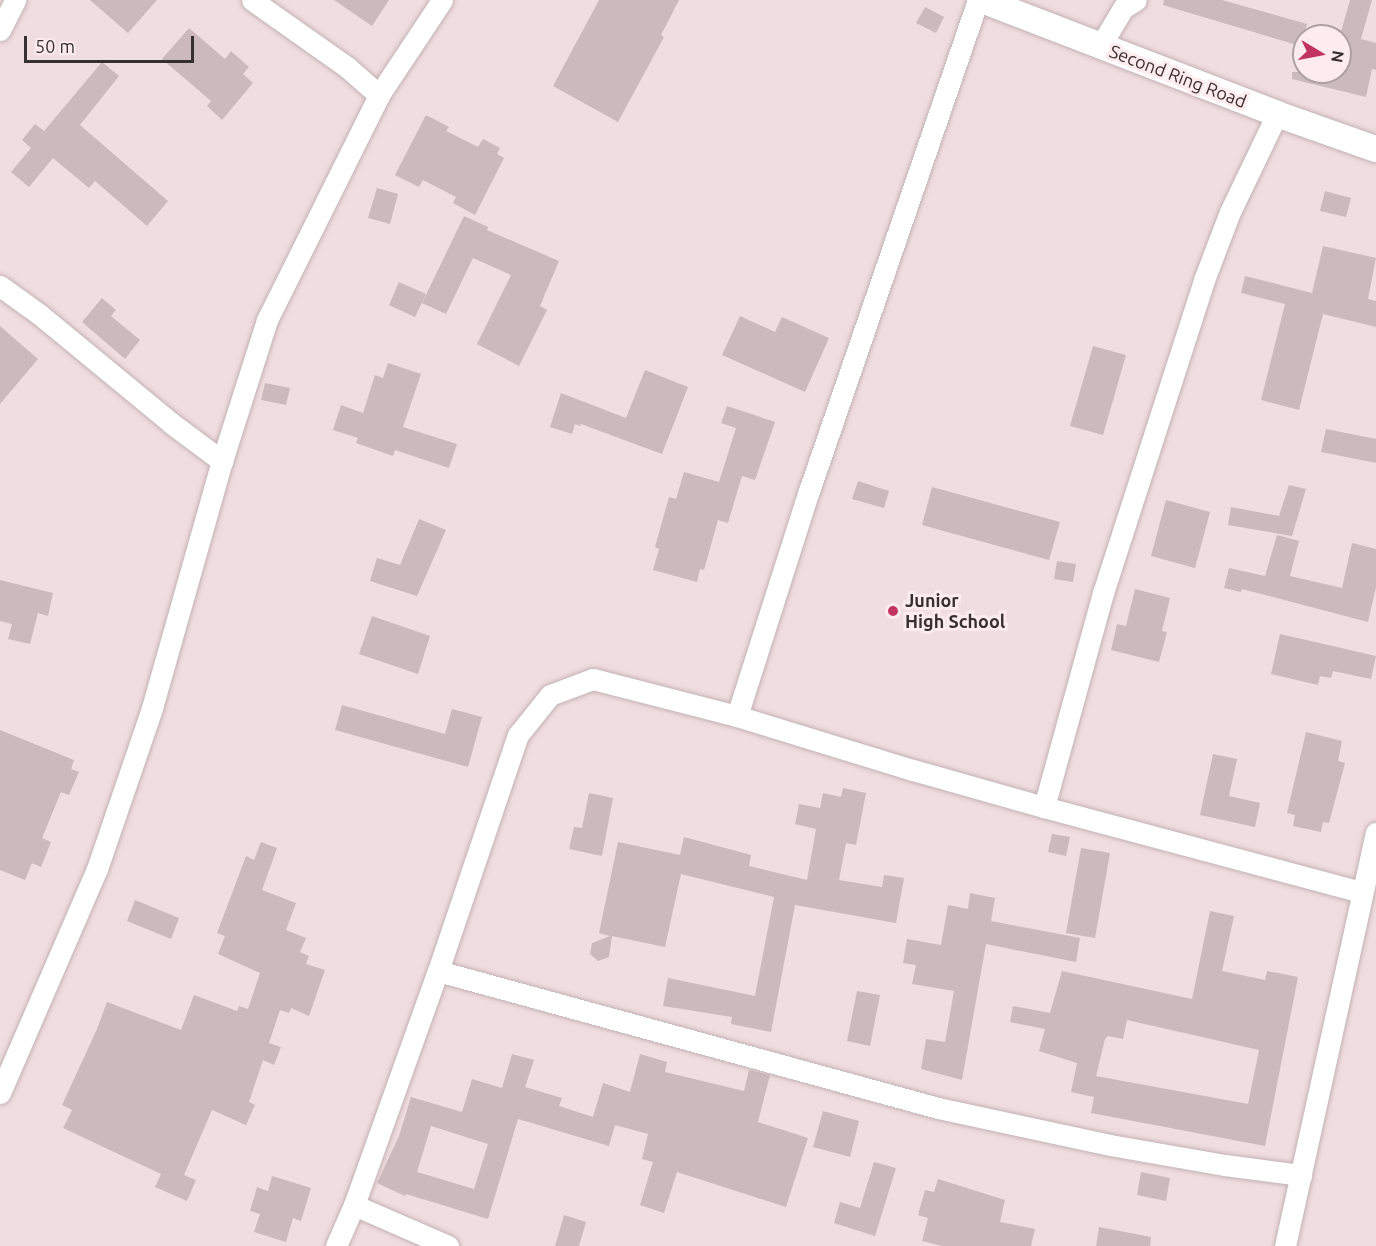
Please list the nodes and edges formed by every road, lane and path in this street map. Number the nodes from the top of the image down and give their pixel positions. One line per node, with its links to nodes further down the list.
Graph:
1 (15, 0): 6 (street)
2 (252, 0): 8 (street)
3 (442, 0): 8 (street)
4 (980, 0): 7 (street, Second Ring Road); 13 (street)
5 (1136, 0): 7 (street)
6 (0, 30)
7 (1101, 45): 9 (street, Second Ring Road)
8 (379, 95): 12 (street)
9 (1277, 114): 10 (street, Second Ring Road); 14 (street)
10 (1376, 149)
11 (0, 286): 12 (street)
12 (222, 461): 18 (street)
13 (737, 716): 14 (street); 17 (street)
14 (1044, 807): 16 (street)
15 (1376, 833): 16 (street)
16 (1362, 892): 19 (street)
17 (438, 971): 19 (street); 20 (street)
18 (0, 1093)
19 (1301, 1175): 23 (street)
20 (354, 1205): 21 (street); 22 (street)
21 (336, 1246)
22 (448, 1246)
23 (1285, 1246)

